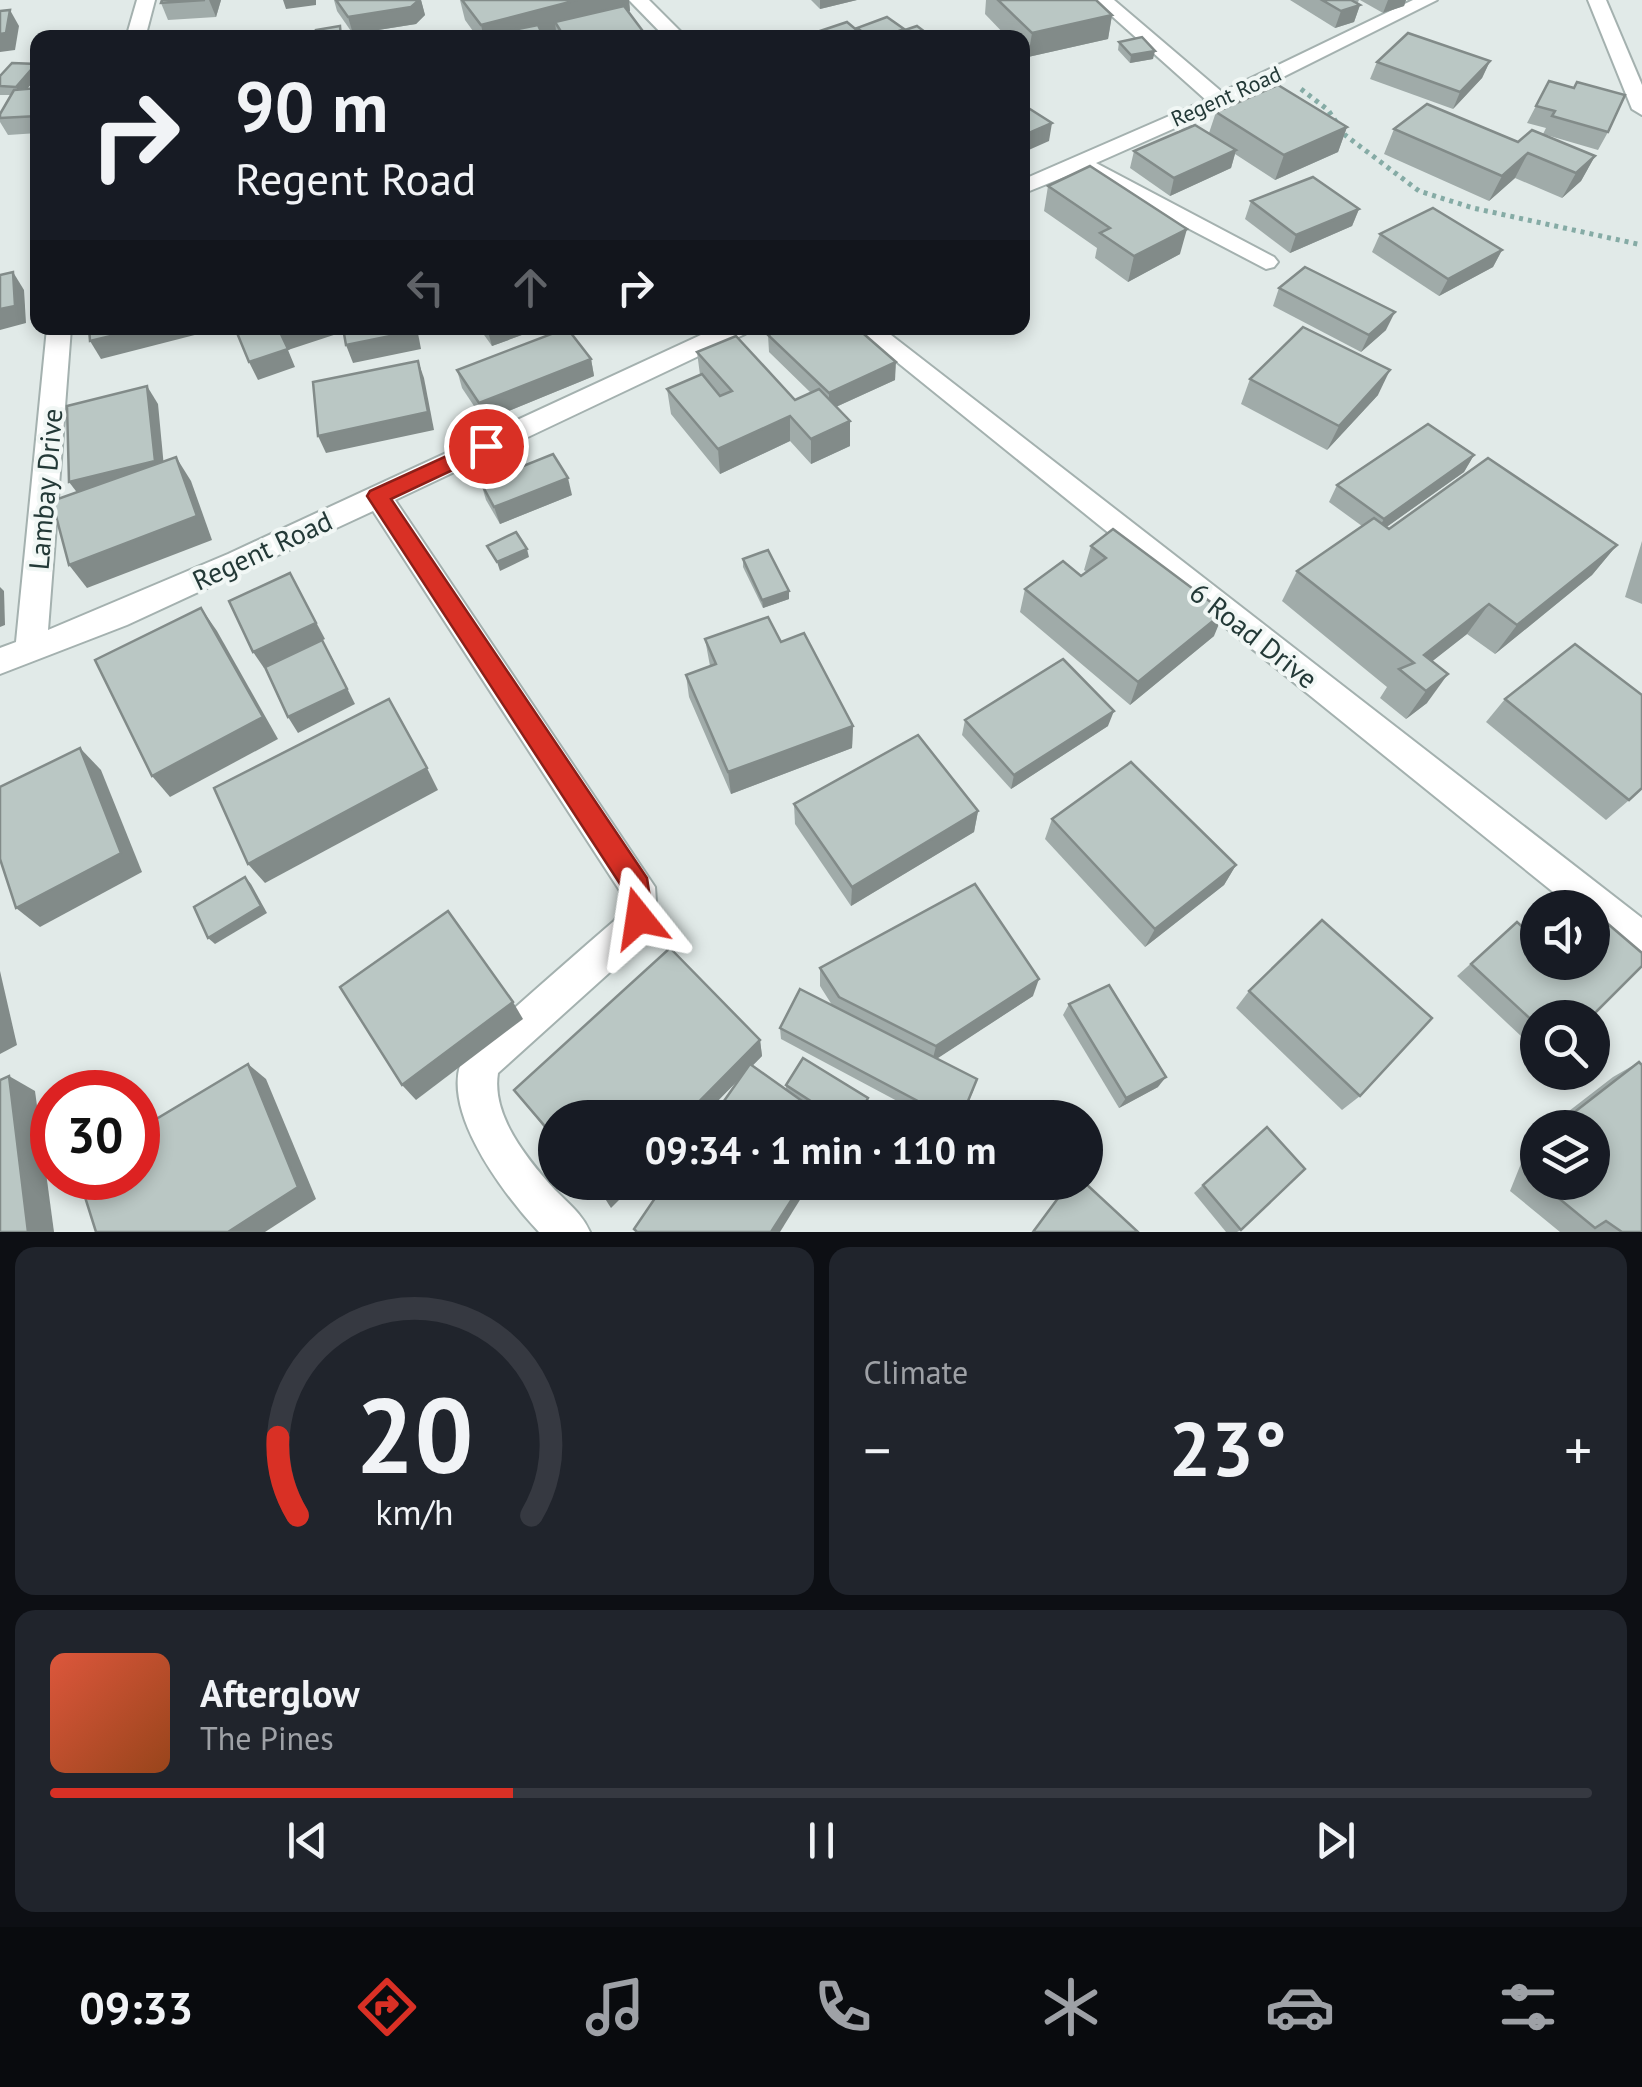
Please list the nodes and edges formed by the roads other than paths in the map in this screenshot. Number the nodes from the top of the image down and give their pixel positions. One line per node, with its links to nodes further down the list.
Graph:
1 (146, 0): 6 (street)
2 (638, 0): 7 (street)
3 (1104, 0): 8 (street)
4 (1597, 0): 9 (street)
5 (1418, 2): 8 (street, Regent Road)
6 (137, 30)
7 (670, 30)
8 (1220, 101): 10 (street, Regent Road)
9 (1642, 109)
10 (1078, 162): 11 (street, Regent Road); 12 (street)
11 (1030, 184)
12 (1266, 262)
13 (58, 335): 17 (street, Lambay Drive)
14 (721, 335): 16 (street, Regent Road)
15 (875, 335): 19 (street, 6 Road Drive)
16 (378, 496): 17 (street, Regent Road); 20 (street)
17 (31, 650): 18 (street, Regent Road)
18 (0, 661)
19 (1642, 940)
20 (569, 1232)

